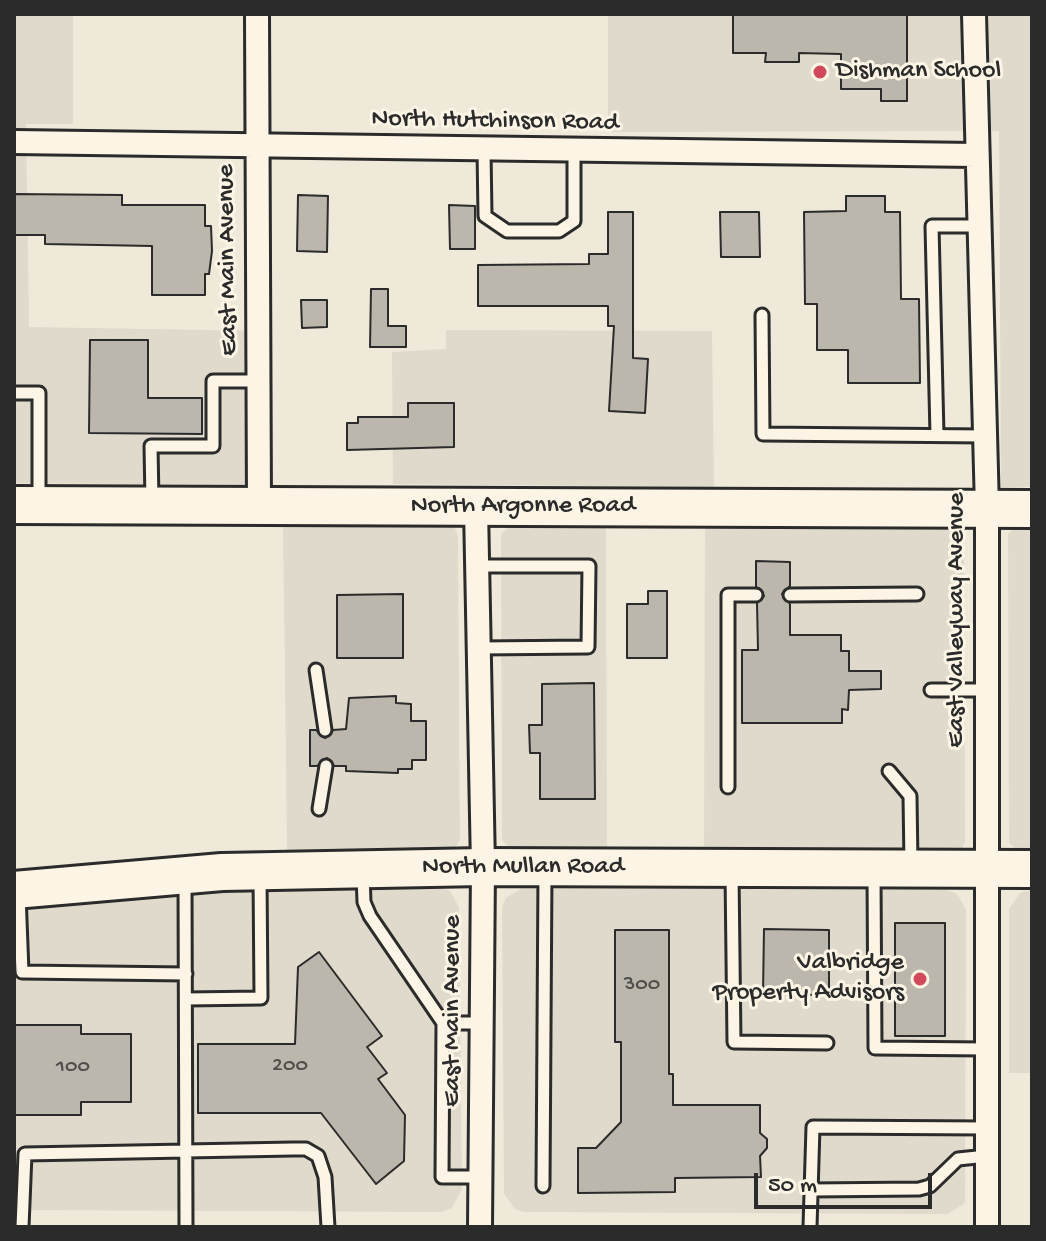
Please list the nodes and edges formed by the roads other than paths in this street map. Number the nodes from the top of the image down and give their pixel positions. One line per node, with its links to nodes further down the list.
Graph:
1 (257, 14): 4 (street, East Main Avenue)
2 (974, 14): 7 (street, East Valleyway Avenue)
3 (14, 142): 4 (street, North Hutchinson Road)
4 (255, 147): 5 (street, North Hutchinson Road); 10 (street, East Main Avenue)
5 (484, 150): 6 (street, North Hutchinson Road); 6 (lane)
6 (574, 151): 7 (street, North Hutchinson Road)
7 (975, 155): 8 (street, East Valleyway Avenue)
8 (978, 226): 12 (lane); 13 (street, East Valleyway Avenue)
9 (762, 315): 12 (lane)
10 (258, 381): 15 (lane); 16 (street, East Main Avenue)
11 (14, 393): 14 (lane)
12 (937, 435): 13 (lane)
13 (984, 436): 18 (street, East Valleyway Avenue)
14 (26, 505): 15 (main road, North Argonne Road)
15 (152, 505): 16 (main road, North Argonne Road)
16 (259, 505): 17 (main road, North Argonne Road)
17 (476, 508): 18 (main road, North Argonne Road); 20 (street, East Main Avenue)
18 (987, 509): 19 (main road, North Argonne Road); 27 (street, East Valleyway Avenue)
19 (1032, 509)
20 (478, 566): 24 (street, East Main Avenue); 24 (lane)
21 (917, 594): 23 (lane)
22 (756, 595): 31 (lane)
23 (790, 595)
24 (479, 648): 33 (street, East Main Avenue)
25 (316, 670): 28 (lane)
26 (931, 690): 27 (lane)
27 (987, 690): 39 (street, East Valleyway Avenue)
28 (325, 730)
29 (326, 766): 32 (lane)
30 (889, 771): 38 (lane)
31 (728, 787)
32 (319, 809)
33 (483, 867): 34 (main road, North Mullan Road); 36 (main road, North Mullan Road); 47 (street, East Main Avenue)
34 (545, 867): 35 (main road, North Mullan Road); 54 (lane)
35 (731, 868): 37 (main road, North Mullan Road); 48 (lane)
36 (362, 869): 41 (main road, North Mullan Road); 46 (lane)
37 (874, 869): 38 (main road, North Mullan Road); 49 (lane)
38 (911, 869): 39 (main road, North Mullan Road)
39 (987, 869): 40 (main road, North Mullan Road); 49 (street, East Valleyway Avenue)
40 (1032, 869)
41 (260, 871): 42 (main road, North Mullan Road); 45 (lane)
42 (185, 875): 43 (main road, North Mullan Road); 44 (lane)
43 (16, 890): 44 (lane)
44 (186, 974): 45 (lane)
45 (186, 999): 51 (lane)
46 (443, 1023): 47 (lane); 53 (lane)
47 (482, 1023): 53 (street, East Main Avenue)
48 (827, 1043)
49 (987, 1049): 50 (street, East Valleyway Avenue)
50 (987, 1128): 52 (street, East Valleyway Avenue); 55 (lane)
51 (185, 1151): 56 (lane); 57 (lane); 58 (lane)
52 (987, 1156): 55 (lane); 61 (street, East Valleyway Avenue)
53 (480, 1177): 59 (street, East Main Avenue)
54 (543, 1186)
55 (811, 1190): 60 (lane)
56 (22, 1227)
57 (186, 1227)
58 (328, 1227)
59 (480, 1227)
60 (810, 1227)
61 (987, 1227)

